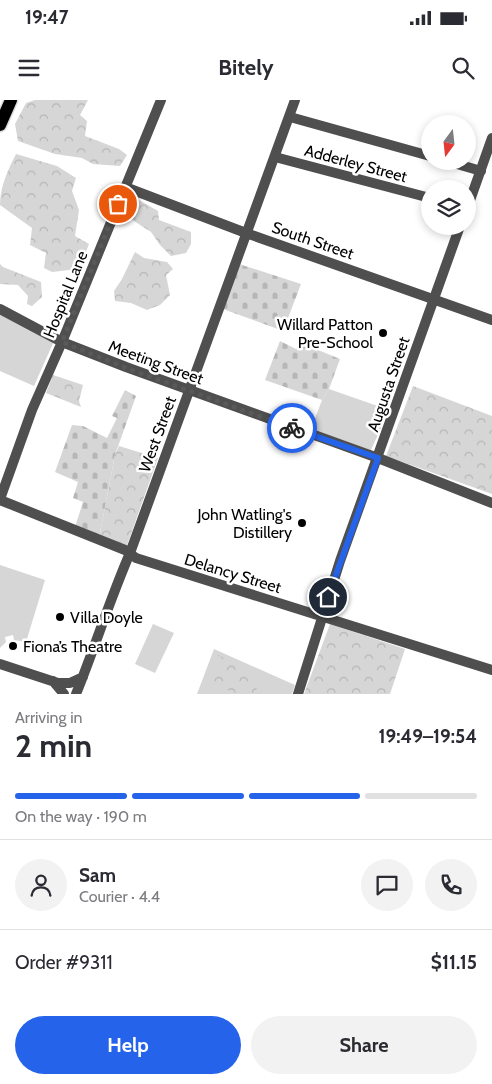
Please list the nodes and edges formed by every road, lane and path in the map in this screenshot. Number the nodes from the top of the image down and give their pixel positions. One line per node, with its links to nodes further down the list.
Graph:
1 (11, 100): 5 (main road)
2 (161, 100): 12 (street, Hospital Lane)
3 (295, 100): 4 (street, West Street)
4 (290, 117): 7 (street); 8 (street, West Street)
5 (0, 124)
6 (492, 138): 10 (street)
7 (421, 153)
8 (274, 157): 13 (street, Adderley Street); 14 (street, West Street)
9 (476, 170): 10 (street)
10 (481, 171): 11 (street)
11 (476, 184)
12 (124, 187): 14 (street, South Street); 19 (street, Hospital Lane)
13 (421, 196)
14 (246, 233): 16 (street, South Street); 20 (street, West Street)
15 (457, 235): 16 (street, Augusta Street)
16 (434, 298): 18 (street, South Street); 21 (street, Augusta Street)
17 (0, 309): 19 (street, Meeting Street)
18 (492, 320)
19 (62, 342): 20 (street, Meeting Street); 22 (street, Hospital Lane)
20 (188, 390): 21 (street, Meeting Street); 24 (street, West Street)
21 (378, 458): 23 (street, Meeting Street); 25 (street, Augusta Street)
22 (0, 500): 24 (street, Delancy Street)
23 (492, 503)
24 (130, 553): 25 (street, Delancy Street); 28 (street, West Street)
25 (322, 615): 27 (street, Delancy Street); 32 (street, Augusta Street)
26 (0, 664): 29 (street)
27 (492, 670)
28 (83, 678): 29 (street); 31 (street, West Street)
29 (53, 681): 30 (street)
30 (64, 694)
31 (76, 694)
32 (298, 694)

